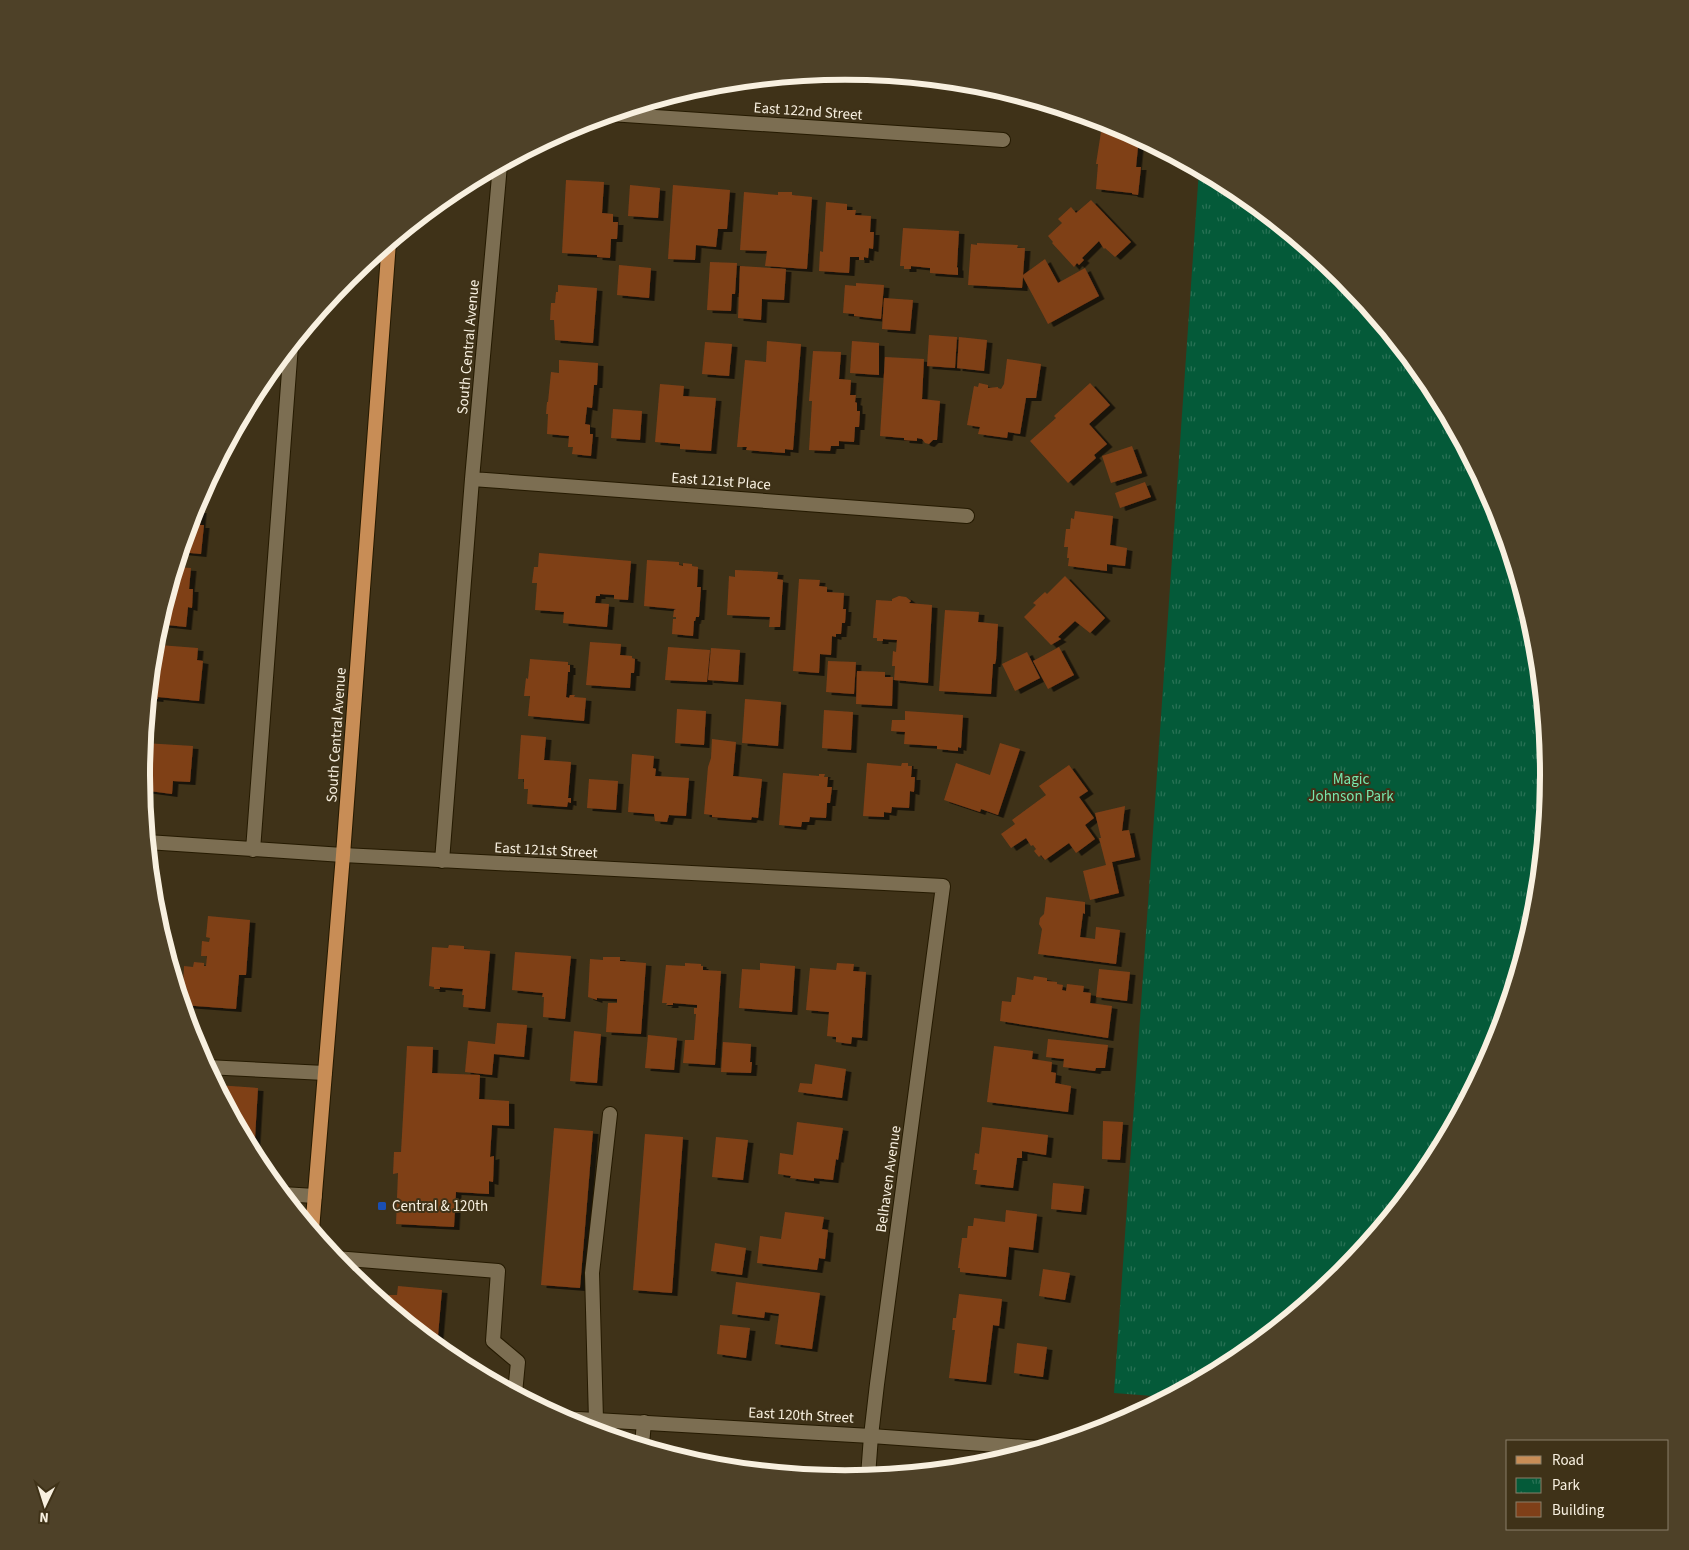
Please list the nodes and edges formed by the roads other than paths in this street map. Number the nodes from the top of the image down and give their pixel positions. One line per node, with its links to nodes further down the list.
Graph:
1 (627, 115): 2 (street, East 122nd Street)
2 (1004, 140)
3 (499, 172): 6 (street, South Central Avenue)
4 (389, 249): 10 (main road, South Central Avenue)
5 (290, 356): 9 (street)
6 (472, 479): 7 (street, East 121st Place); 11 (street, South Central Avenue)
7 (967, 516)
8 (153, 842): 9 (street, East 121st Street)
9 (253, 850): 10 (street, East 121st Street)
10 (343, 856): 11 (street, East 121st Street); 14 (main road, South Central Avenue)
11 (442, 861): 12 (street, East 121st Street)
12 (943, 886): 24 (street, Belhaven Avenue)
13 (214, 1066): 14 (street)
14 (325, 1073): 17 (main road, South Central Avenue)
15 (610, 1114): 22 (street)
16 (291, 1195): 17 (street)
17 (315, 1196): 18 (main road, South Central Avenue)
18 (313, 1222)
19 (346, 1259): 20 (street)
20 (516, 1387)
21 (585, 1419): 22 (street, East 120th Street)
22 (596, 1420): 23 (street, East 120th Street)
23 (644, 1422): 24 (street, East 120th Street); 25 (street)
24 (871, 1436): 26 (street, East 120th Street); 27 (street, Belhaven Avenue)
25 (642, 1439)
26 (1021, 1447)
27 (868, 1469)

